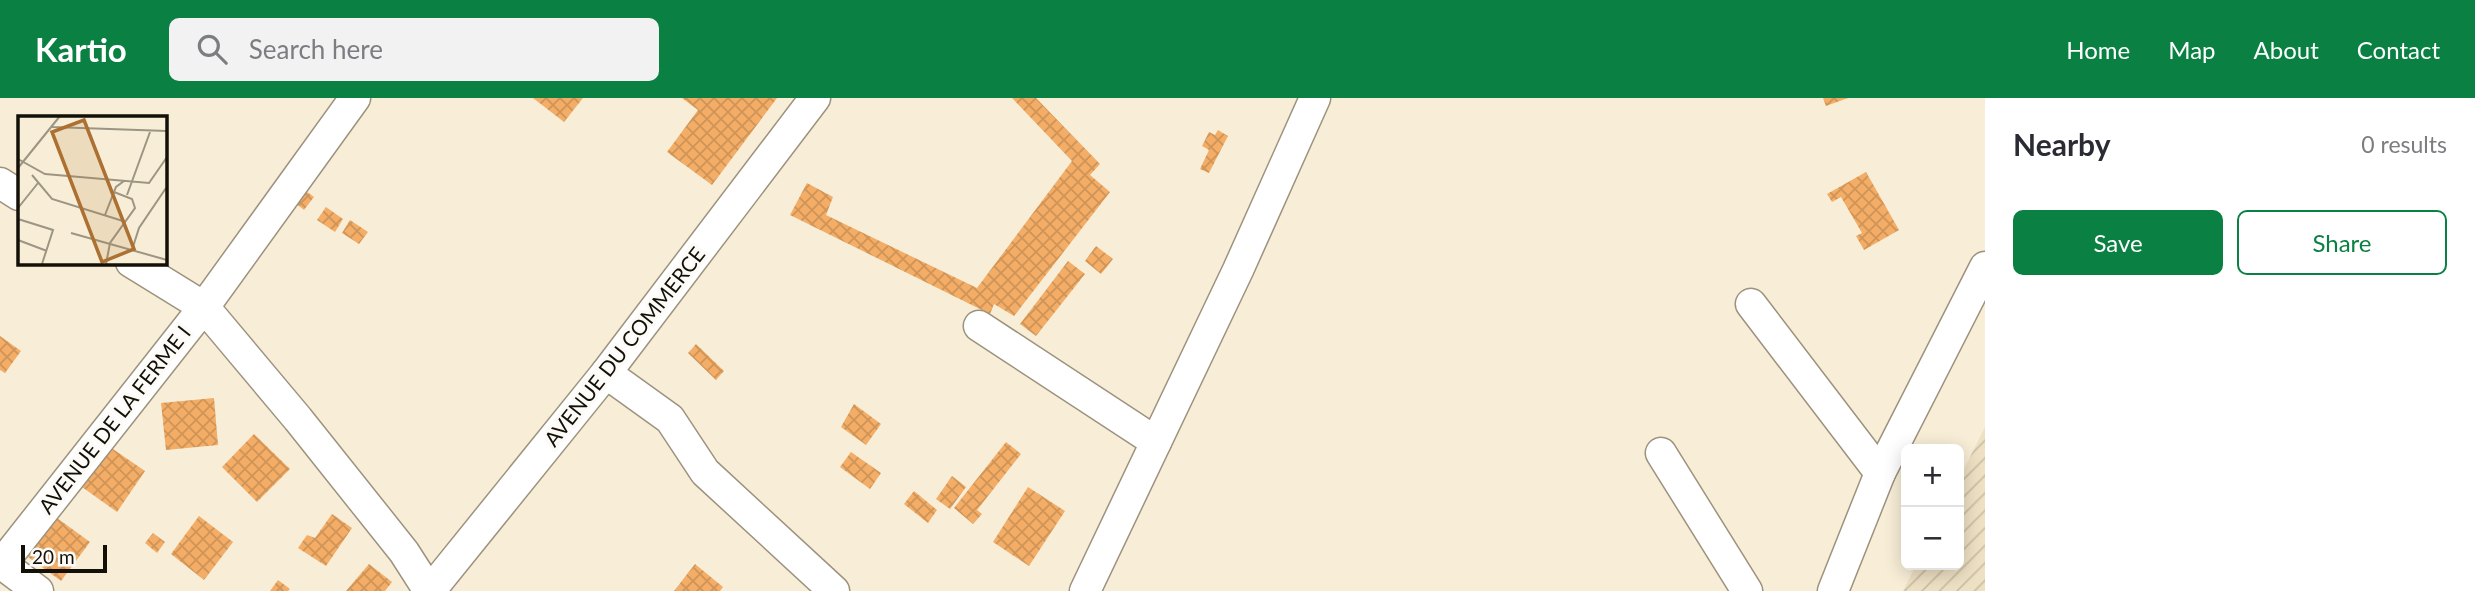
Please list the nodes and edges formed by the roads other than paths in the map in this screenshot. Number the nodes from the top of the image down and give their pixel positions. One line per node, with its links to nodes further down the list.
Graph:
1 (355, 98): 9 (street, AVENUE DE LA FERME I)
2 (815, 98): 11 (street, AVENUE DU COMMERCE)
3 (1315, 98): 12 (street)
4 (0, 183): 5 (street)
5 (18, 194)
6 (134, 264): 9 (street)
7 (1985, 267): 14 (street)
8 (1751, 304): 14 (street)
9 (204, 307): 15 (street, AVENUE DE LA FERME I); 17 (street)
10 (979, 326): 12 (street)
11 (606, 373): 17 (street, AVENUE DU COMMERCE); 18 (street)
12 (1156, 442): 19 (street)
13 (1661, 453): 20 (street)
14 (1880, 473): 21 (street)
15 (1, 565): 16 (street)
16 (38, 591)
17 (429, 591)
18 (834, 591)
19 (1085, 591)
20 (1747, 591)
21 (1833, 591)

